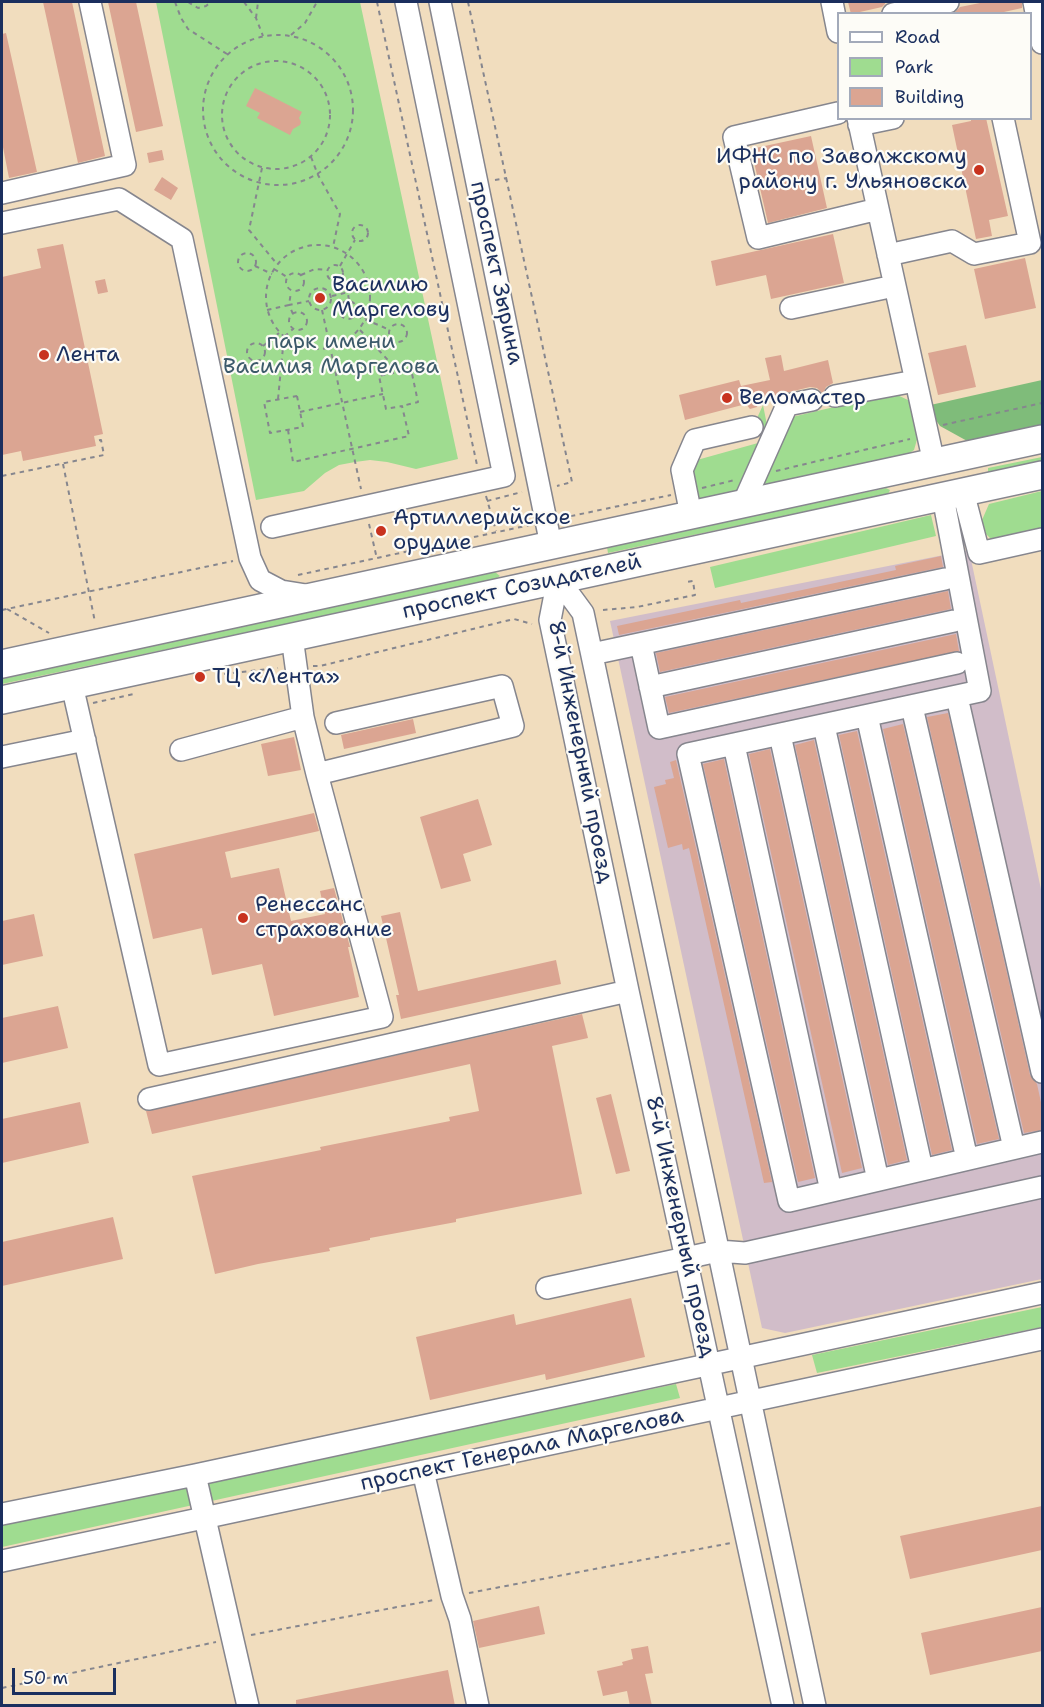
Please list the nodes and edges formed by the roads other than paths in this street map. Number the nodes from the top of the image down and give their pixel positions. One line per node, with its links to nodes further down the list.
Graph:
1 (90, 2): 16 (street)
2 (406, 2): 15 (street)
3 (440, 2): 14 (street, проспект Зырина)
4 (832, 2): 8 (street)
5 (948, 2): 7 (street)
6 (1034, 2): 9 (street)
7 (902, 12)
8 (837, 27)
9 (1042, 43)
10 (837, 113): 17 (street)
11 (876, 120): 13 (street)
12 (1003, 120): 19 (street)
13 (858, 122): 17 (street)
14 (467, 134): 15 (street); 22 (street, проспект Зырина)
15 (436, 140): 23 (street)
16 (2, 193)
17 (878, 209): 19 (street)
18 (2, 223): 39 (street)
19 (888, 255): 20 (street)
20 (894, 286): 21 (street); 24 (street)
21 (791, 308)
22 (504, 314): 23 (street); 35 (street, проспект Зырина)
23 (473, 322): 34 (street)
24 (915, 381): 25 (street); 29 (street)
25 (836, 396)
26 (812, 400): 33 (street)
27 (752, 427): 32 (street)
28 (1042, 439): 29 (main road, проспект Созидателей)
29 (934, 463): 31 (main road); 33 (main road, проспект Созидателей)
30 (1042, 475): 31 (main road, проспект Созидателей)
31 (953, 495): 36 (street); 37 (main road, проспект Созидателей); 48 (street)
32 (689, 503): 33 (main road, проспект Созидателей); 35 (main road, проспект Созидателей)
33 (743, 504)
34 (272, 527)
35 (549, 533): 37 (main road); 39 (main road, проспект Созидателей)
36 (1042, 539)
37 (558, 579): 41 (main road, проспект Созидателей); 43 (street, 8-й Инженерный проезд); 61 (street, 8-й Инженерный проезд)
38 (945, 579): 42 (street)
39 (315, 597): 45 (main road, проспект Созидателей)
40 (954, 621): 47 (street)
41 (292, 638): 46 (main road, проспект Созидателей); 52 (street)
42 (641, 644): 43 (street); 47 (street)
43 (592, 654): 71 (street, 8-й Инженерный проезд)
44 (957, 663): 47 (street)
45 (2, 664)
46 (72, 685): 49 (main road, проспект Созидателей); 56 (street)
47 (650, 687)
48 (957, 697): 50 (street); 62 (street)
49 (2, 700)
50 (912, 707): 51 (street); 65 (street)
51 (867, 716): 54 (street); 66 (street)
52 (303, 717): 58 (street); 60 (street)
53 (336, 723): 60 (street)
54 (824, 726): 55 (street); 67 (street)
55 (780, 735): 57 (street); 68 (street)
56 (85, 740): 59 (street); 60 (street)
57 (734, 745): 70 (street); 70 (street)
58 (181, 750)
59 (2, 757)
60 (317, 774)
61 (628, 991): 63 (street); 72 (street, 8-й Инженерный проезд)
62 (1042, 1072)
63 (149, 1099)
64 (1042, 1142): 65 (street)
65 (1014, 1148): 66 (street)
66 (967, 1159): 67 (street)
67 (922, 1169): 68 (street)
68 (878, 1180): 70 (street)
69 (1042, 1187): 71 (street)
70 (831, 1191)
71 (718, 1251): 72 (street); 76 (street, 8-й Инженерный проезд)
72 (687, 1257): 73 (street); 77 (street, 8-й Инженерный проезд)
73 (547, 1288)
74 (1042, 1293): 76 (street, проспект Генерала Маргелова)
75 (1042, 1339): 78 (street, проспект Генерала Маргелова)
76 (741, 1358): 77 (street, проспект Генерала Маргелова); 78 (street, 8-й Инженерный проезд)
77 (710, 1364): 79 (street, 8-й Инженерный проезд); 81 (street, проспект Генерала Маргелова)
78 (750, 1401): 79 (street, проспект Генерала Маргелова); 88 (street, 8-й Инженерный проезд)
79 (719, 1408): 80 (street, проспект Генерала Маргелова); 87 (street, 8-й Инженерный проезд)
80 (423, 1471): 83 (street, проспект Генерала Маргелова); 86 (street)
81 (190, 1476): 82 (street, проспект Генерала Маргелова); 83 (street)
82 (2, 1514)
83 (204, 1517): 84 (street, проспект Генерала Маргелова); 85 (street)
84 (2, 1561)
85 (248, 1706)
86 (478, 1706)
87 (783, 1706)
88 (815, 1706)

